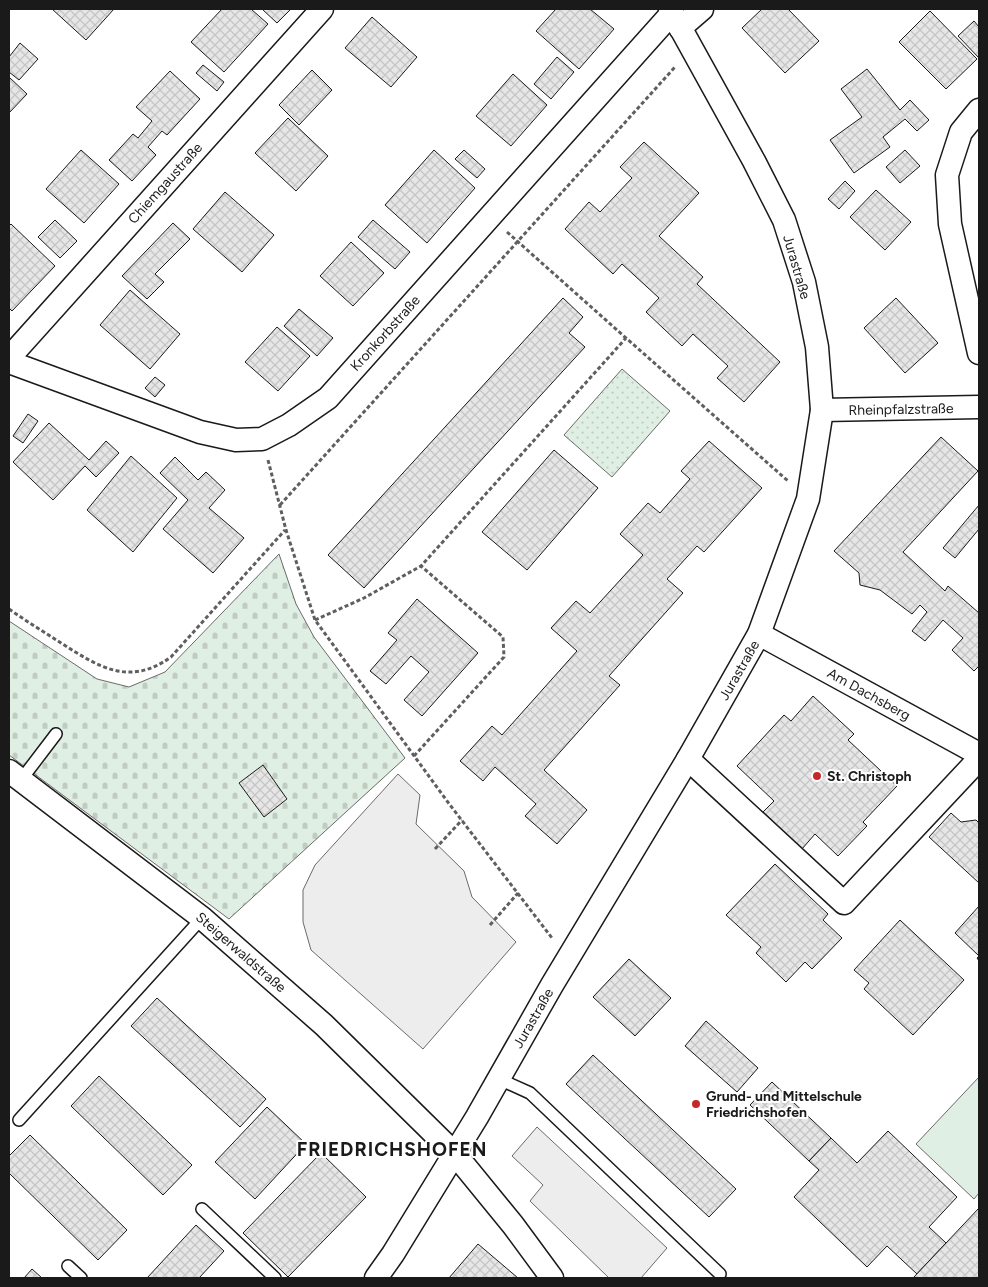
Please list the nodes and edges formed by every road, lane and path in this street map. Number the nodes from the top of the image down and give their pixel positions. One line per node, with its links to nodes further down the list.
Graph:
1 (322, 9): 10 (street, Chiemgaustraße)
2 (702, 9): 3 (street, Kronkorbstraße)
3 (674, 16): 4 (street, Jurastraße); 6 (street, Kronkorbstraße)
4 (692, 48): 7 (path); 12 (street, Jurastraße)
5 (979, 110): 9 (street)
6 (490, 216): 7 (path); 13 (street, Kronkorbstraße)
7 (517, 241): 8 (path); 15 (path)
8 (626, 338): 14 (path); 17 (path)
9 (979, 353)
10 (9, 360): 13 (street, Kronkorbstraße)
11 (979, 407): 12 (street, Rheinpfalzstraße)
12 (822, 410): 14 (street, Jurastraße)
13 (262, 439): 15 (path)
14 (808, 499): 20 (street, Jurastraße)
15 (280, 505): 16 (path)
16 (286, 530): 18 (path); 19 (path)
17 (421, 566): 19 (path); 23 (path)
18 (9, 609)
19 (315, 620): 23 (path)
20 (759, 634): 22 (street, Am Dachsberg); 24 (street, Jurastraße)
21 (56, 734): 26 (lane)
22 (979, 754)
23 (414, 756): 27 (path)
24 (688, 759): 25 (street); 32 (street, Jurastraße)
25 (979, 759)
26 (15, 775): 30 (street, Steigerwaldstraße)
27 (462, 820): 28 (path); 29 (path)
28 (435, 849)
29 (518, 893): 31 (path); 32 (path)
30 (202, 918): 34 (lane); 35 (street, Steigerwaldstraße)
31 (490, 925)
32 (568, 958): 33 (street, Jurastraße)
33 (499, 1079): 35 (street, Jurastraße); 38 (lane)
34 (19, 1120)
35 (455, 1154): 41 (street, Jurastraße); 42 (street, Steigerwaldstraße)
36 (202, 1210): 40 (lane)
37 (68, 1266): 39 (lane)
38 (720, 1274)
39 (81, 1278)
40 (275, 1278)
41 (376, 1278)
42 (552, 1278)

